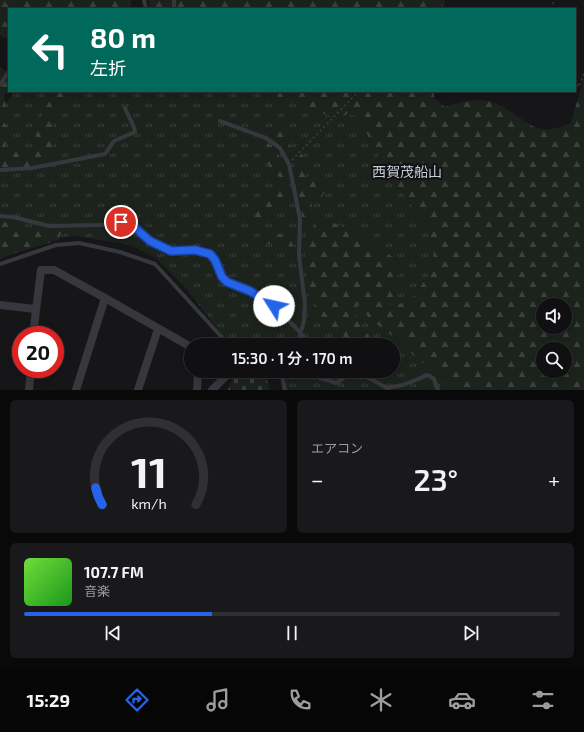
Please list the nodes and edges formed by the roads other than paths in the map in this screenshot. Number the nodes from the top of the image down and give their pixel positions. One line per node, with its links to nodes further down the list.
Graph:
1 (8, 72): 2 (lane)
2 (0, 84)
3 (125, 108): 5 (lane)
4 (220, 121): 14 (lane)
5 (0, 170)
6 (0, 216): 15 (lane, bridge)
7 (0, 264): 13 (lane)
8 (105, 298): 10 (street); 12 (street); 25 (street)
9 (0, 305): 10 (street)
10 (35, 309): 11 (street)
11 (34, 326)
12 (158, 329): 16 (street); 26 (street)
13 (223, 338)
14 (299, 338)
15 (305, 338)
16 (184, 343)
17 (31, 378): 24 (street)
18 (198, 378): 27 (street)
19 (224, 378): 28 (street)
20 (282, 378): 29 (lane)
21 (320, 378): 22 (lane)
22 (344, 378)
23 (369, 378): 30 (lane)
24 (30, 390)
25 (76, 390)
26 (138, 390)
27 (197, 390)
28 (212, 390)
29 (285, 390)
30 (438, 390)

